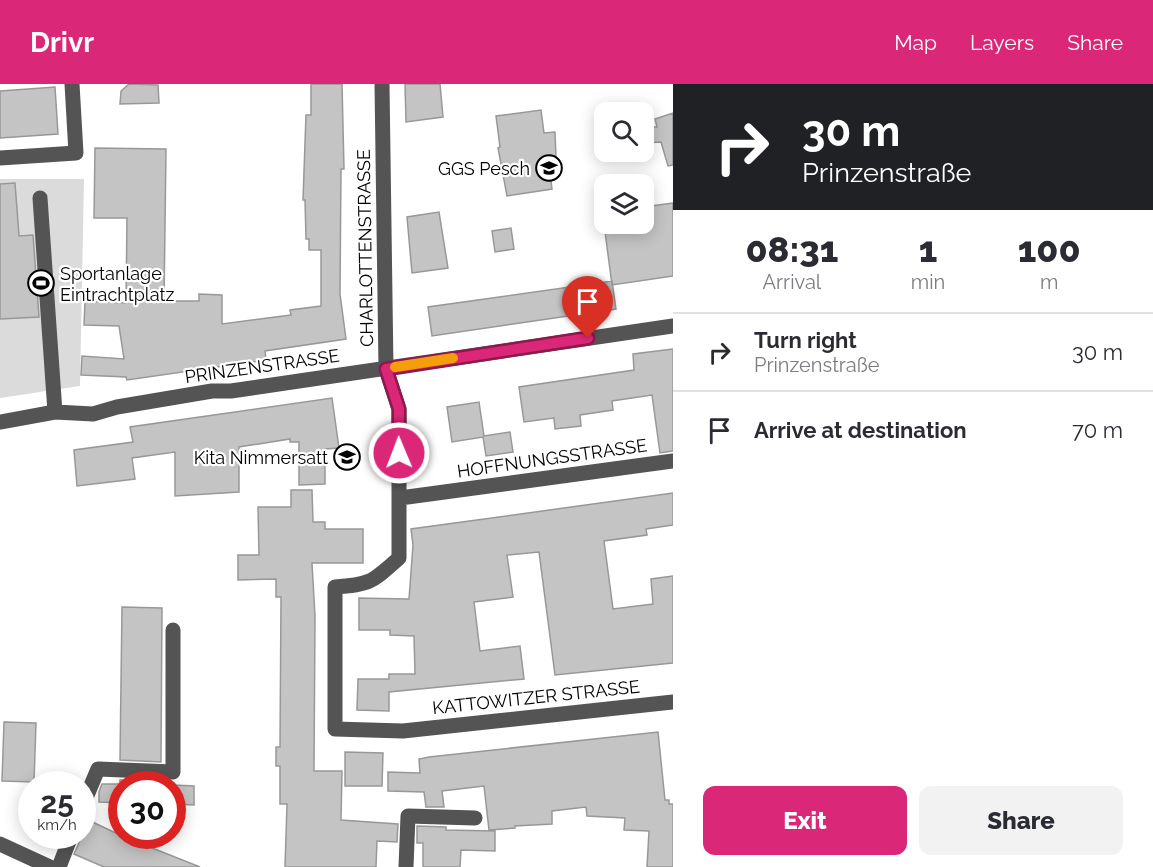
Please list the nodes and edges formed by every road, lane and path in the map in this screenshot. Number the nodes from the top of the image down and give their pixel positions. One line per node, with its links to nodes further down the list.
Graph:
1 (72, 84): 3 (street)
2 (382, 84): 6 (street, CHARLOTTENSTRASSE)
3 (0, 158)
4 (40, 198): 7 (street)
5 (673, 326): 6 (street, PRINZENSTRASSE)
6 (386, 369): 7 (street, PRINZENSTRASSE); 10 (street, CHARLOTTENSTRASSE)
7 (55, 412): 8 (street, PRINZENSTRASSE)
8 (0, 422)
9 (673, 461): 10 (street, HOFFNUNGSSTRASSE)
10 (400, 498): 13 (street, CHARLOTTENSTRASSE)
11 (173, 630): 14 (street)
12 (673, 702): 13 (street, KATTOWITZER STRASSE)
13 (403, 731)
14 (96, 774)
15 (475, 818): 20 (street)
16 (0, 844): 18 (street)
17 (66, 849): 19 (street)
18 (50, 867)
19 (59, 867)
20 (406, 867)

